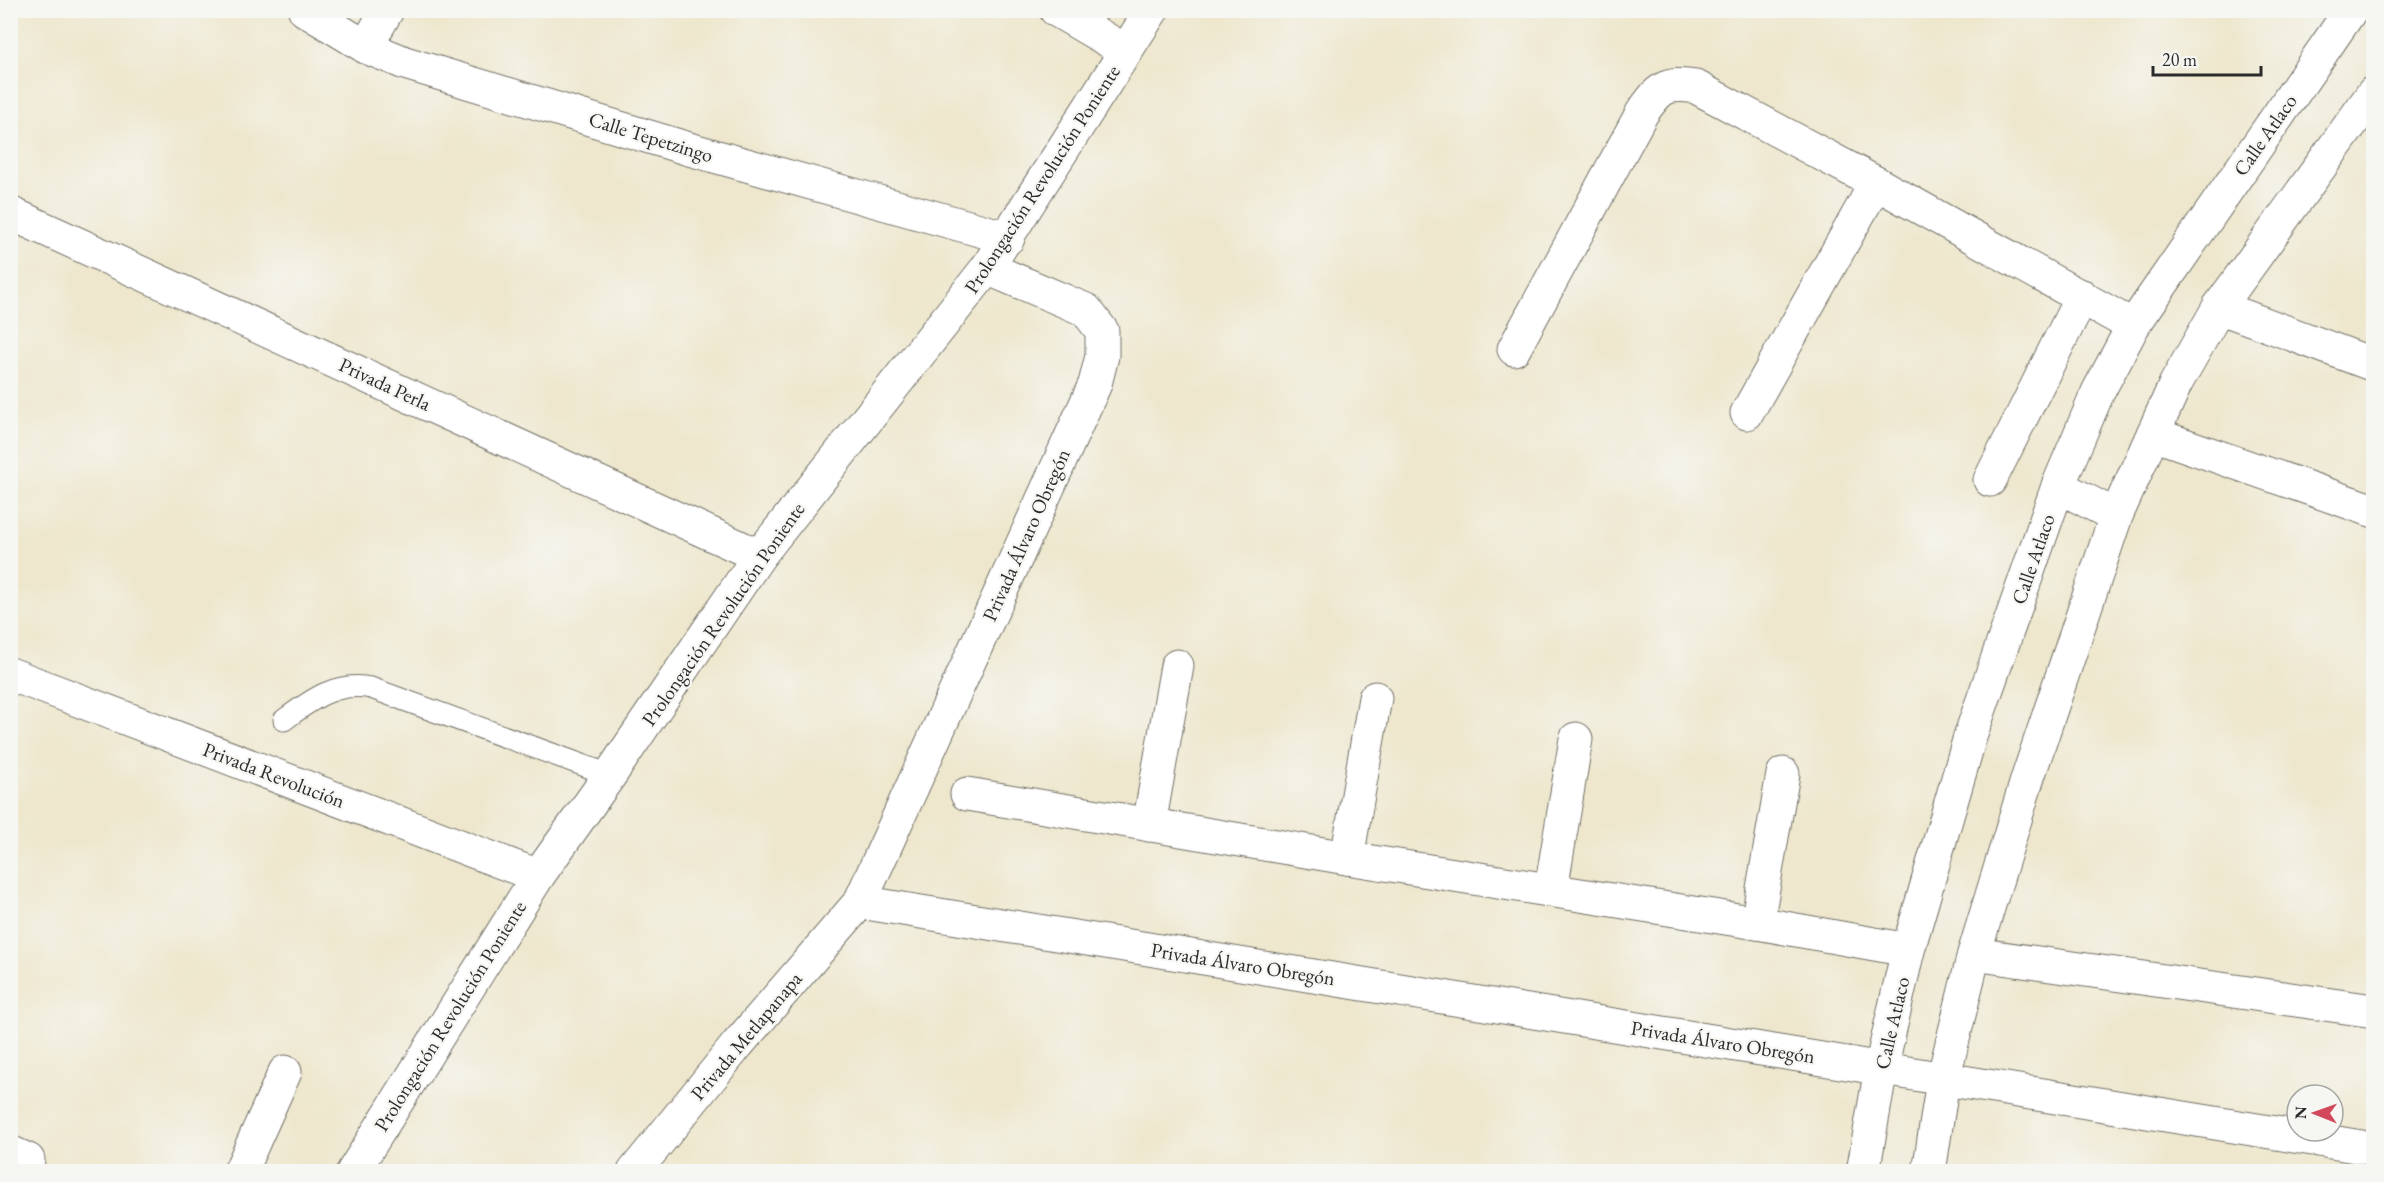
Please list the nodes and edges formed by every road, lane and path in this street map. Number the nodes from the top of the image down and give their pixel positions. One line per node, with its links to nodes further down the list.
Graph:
1 (305, 10): 6 (street, Calle Tepetzingo)
2 (387, 10): 6 (street)
3 (1056, 10): 7 (street)
4 (1152, 10): 7 (street, Prolongación Revolución Poniente)
5 (2351, 10): 15 (street, Calle Atlaco)
6 (366, 48): 11 (street, Calle Tepetzingo)
7 (1126, 51): 11 (street, Prolongación Revolución Poniente)
8 (2373, 92): 14 (street)
9 (1876, 183): 13 (street); 16 (street); 18 (street)
10 (10, 213): 24 (street, Privada Perla)
11 (1008, 238): 12 (street, Prolongación Revolución Poniente)
12 (987, 268): 24 (street, Prolongación Revolución Poniente); 37 (street, Privada Álvaro Obregón)
13 (2082, 296): 15 (street); 20 (street)
14 (2219, 307): 17 (street); 19 (street)
15 (2133, 326): 21 (street, Calle Atlaco)
16 (1514, 349)
17 (2373, 365)
18 (1747, 413)
19 (2153, 434): 22 (street); 23 (street)
20 (1990, 480)
21 (2058, 486): 23 (street); 39 (street, Calle Atlaco)
22 (2373, 511)
23 (2116, 516): 40 (street)
24 (759, 556): 31 (street, Prolongación Revolución Poniente)
25 (1178, 666): 33 (street)
26 (10, 674): 35 (street, Privada Revolución)
27 (1375, 698): 34 (street)
28 (284, 720): 31 (lane)
29 (1576, 739): 36 (street)
30 (1783, 774): 38 (street)
31 (610, 775): 35 (street, Prolongación Revolución Poniente)
32 (967, 794): 33 (street)
33 (1149, 825): 34 (street)
34 (1347, 858): 36 (street)
35 (538, 876): 47 (street, Prolongación Revolución Poniente)
36 (1551, 890): 38 (street)
37 (860, 902): 42 (street, Privada Álvaro Obregón); 48 (street, Privada Metlapanapa)
38 (1757, 923): 39 (street)
39 (1908, 950): 42 (street, Calle Atlaco)
40 (1974, 954): 41 (street); 44 (street)
41 (2373, 1011)
42 (1881, 1068): 44 (street, Privada Álvaro Obregón); 49 (street, Calle Atlaco)
43 (285, 1072): 46 (street)
44 (1943, 1080): 45 (street, Privada Álvaro Obregón); 50 (street)
45 (2373, 1149)
46 (240, 1172)
47 (353, 1172)
48 (634, 1172)
49 (1863, 1172)
50 (1929, 1172)

